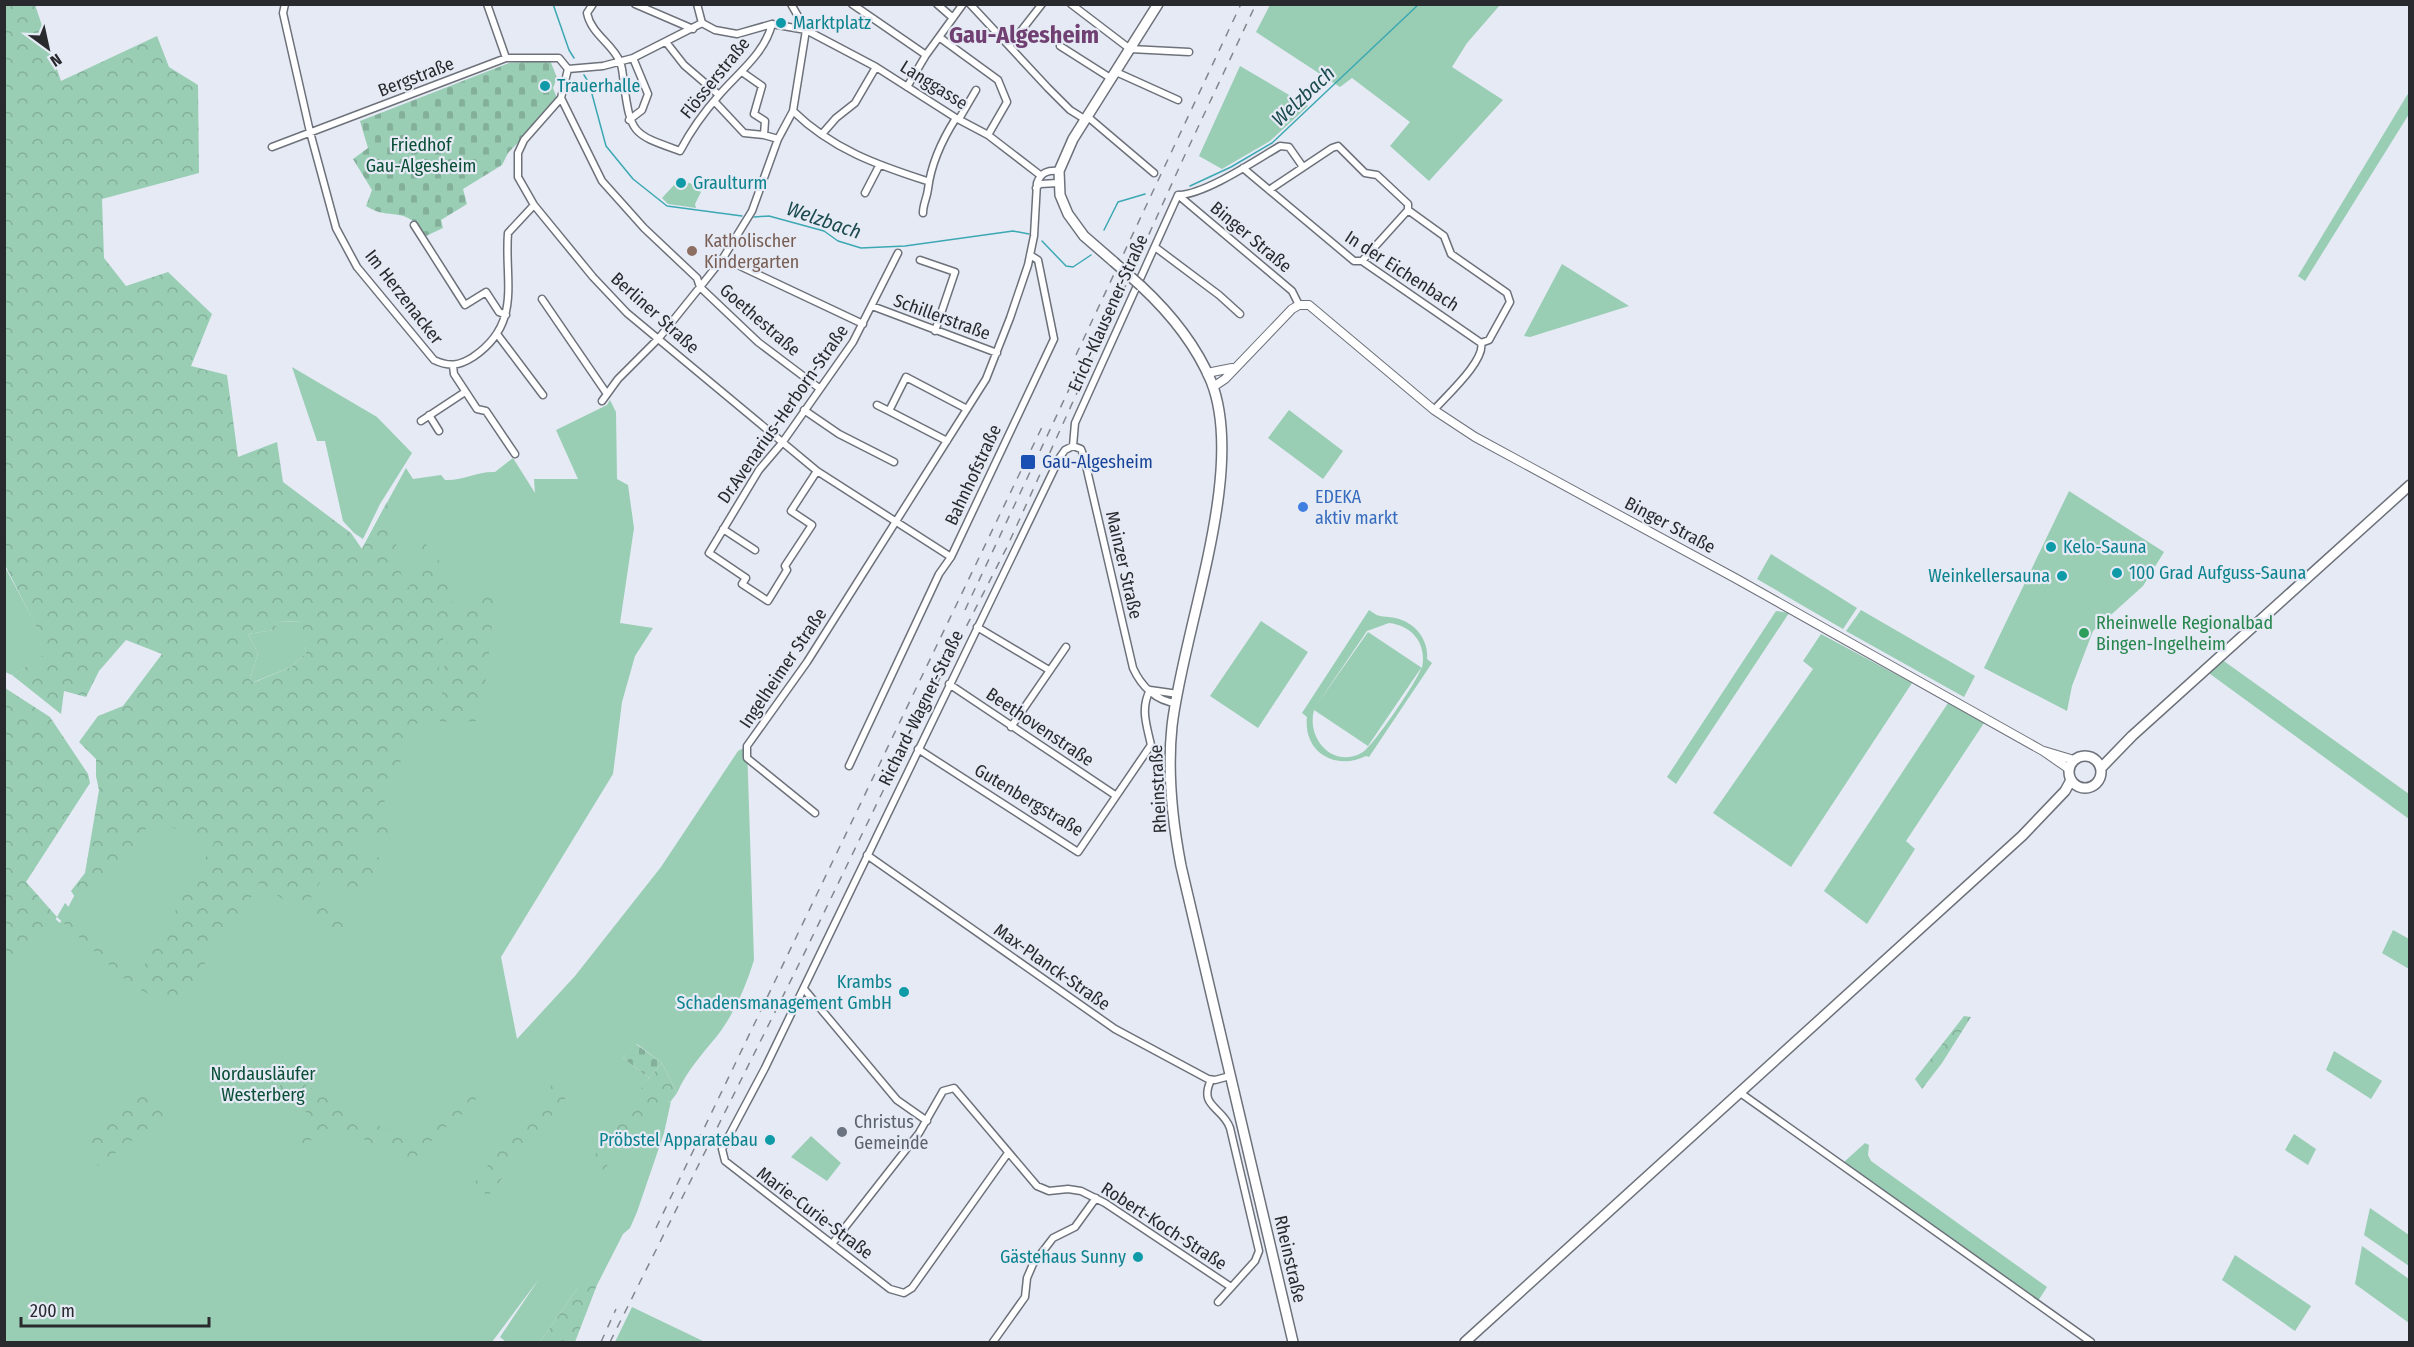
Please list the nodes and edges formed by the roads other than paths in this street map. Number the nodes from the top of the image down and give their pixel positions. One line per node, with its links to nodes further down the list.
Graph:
1 (285, 4): 43 (street, Im Herzenacker)
2 (487, 4): 26 (street)
3 (592, 4): 28 (street)
4 (635, 4): 17 (street)
5 (697, 4): 15 (street)
6 (852, 4): 25 (street)
7 (936, 4): 14 (street)
8 (963, 4): 14 (street)
9 (970, 4): 21 (street)
10 (1042, 4): 21 (street)
11 (1071, 4): 23 (street)
12 (1158, 4): 23 (main road)
13 (790, 6): 18 (street)
14 (953, 18): 19 (street)
15 (702, 23): 16 (street); 17 (street)
16 (772, 24): 18 (street); 31 (street, Flösserstraße)
17 (693, 29): 20 (street)
18 (806, 30): 29 (street, Langgasse); 39 (street)
19 (939, 37): 25 (street); 46 (street)
20 (666, 42): 27 (street); 35 (street)
21 (1010, 45): 41 (street)
22 (1060, 46): 32 (street)
23 (1130, 49): 24 (street); 32 (main road)
24 (1189, 52)
25 (926, 54): 33 (street)
26 (506, 58): 30 (street, Bergstraße); 43 (street, Bergstraße)
27 (633, 58): 28 (street); 42 (street)
28 (620, 62): 30 (street); 42 (street)
29 (876, 67): 33 (street, Langgasse); 44 (street)
30 (568, 69): 36 (street, Berliner Straße)
31 (742, 72): 35 (street, Flösserstraße); 45 (street)
32 (1114, 76): 37 (street); 41 (main road)
33 (907, 87): 40 (street, Langgasse)
34 (976, 90): 40 (street)
35 (719, 95): 38 (street, Flösserstraße)
36 (561, 98): 61 (street, Berliner Straße); 71 (street, Goethestraße)
37 (1178, 100)
38 (715, 102): 42 (street, Flösserstraße); 45 (street)
39 (793, 111): 44 (street); 47 (street)
40 (958, 118): 46 (street, Langgasse); 55 (street)
41 (1087, 118): 52 (main road); 53 (street)
42 (629, 120)
43 (310, 132): 48 (street, Bergstraße); 83 (street, Im Herzenacker)
44 (822, 134): 49 (street)
45 (764, 135): 47 (street)
46 (988, 135): 54 (street, Langgasse)
47 (778, 139): 68 (street)
48 (272, 147)
49 (879, 166): 55 (street); 59 (street)
50 (1303, 167): 51 (street); 58 (street); 62 (street)
51 (1243, 168): 58 (street, In der Eichenbach); 60 (street)
52 (1059, 171): 54 (street); 56 (main road)
53 (1154, 173)
54 (1040, 175): 57 (street)
55 (927, 181): 63 (street)
56 (1058, 183): 57 (street); 85 (main road, Rheinstraße, bridge)
57 (1035, 189): 67 (street)
58 (1269, 190): 70 (street, In der Eichenbach)
59 (865, 193)
60 (1178, 195): 65 (street, Erich-Klausener-Straße); 73 (street, Binger Straße)
61 (534, 205): 76 (street); 80 (street, Berliner Straße)
62 (1408, 210): 70 (street); 81 (street)
63 (923, 213)
64 (414, 225): 76 (street)
65 (1155, 247): 75 (street); 102 (street, Erich-Klausener-Straße)
66 (898, 253): 74 (street)
67 (1030, 255): 82 (street, Ingelheimer Straße); 110 (street, Bahnhofstraße)
68 (723, 258): 71 (street); 77 (street)
69 (920, 260): 78 (street)
70 (1362, 261): 81 (street, In der Eichenbach)
71 (700, 287): 80 (street); 87 (street, Goethestraße)
72 (542, 299): 89 (street)
73 (1299, 305): 84 (street); 95 (street, Binger Straße)
74 (872, 306): 77 (street, Schillerstraße); 78 (street, Schillerstraße)
75 (1240, 314)
76 (506, 315): 79 (street)
77 (863, 324): 87 (street, Dr.Avenarius-Herborn-Straße)
78 (935, 332): 82 (street, Schillerstraße)
79 (497, 334): 83 (street); 90 (street)
80 (659, 338): 89 (street); 101 (street, Berliner Straße)
81 (1481, 343): 95 (street)
82 (997, 353): 93 (street, Ingelheimer Straße)
83 (453, 366): 88 (street)
84 (1235, 367): 85 (street); 86 (street)
85 (1207, 373): 86 (main road, Rheinstraße)
86 (1213, 387): 116 (main road, Rheinstraße)
87 (819, 388): 94 (street, Dr.Avenarius-Herborn-Straße)
88 (465, 392): 97 (street); 103 (street)
89 (607, 394): 91 (street)
90 (543, 395)
91 (602, 401)
92 (877, 405): 96 (street)
93 (968, 409): 96 (street); 100 (street, Ingelheimer Straße)
94 (804, 410): 101 (street, Dr.Avenarius-Herborn-Straße); 104 (street)
95 (1434, 410): 120 (street, Binger Straße)
96 (889, 411): 100 (street)
97 (429, 416): 98 (street); 99 (street)
98 (420, 421)
99 (439, 431)
100 (947, 441): 107 (street, Ingelheimer Straße)
101 (782, 442): 105 (street, Berliner Straße); 108 (street, Dr.Avenarius-Herborn-Straße)
102 (1073, 446): 111 (street, Richard-Wagner-Straße); 115 (street, Mainzer Straße)
103 (515, 454)
104 (894, 462)
105 (817, 471): 107 (street, Berliner Straße); 108 (street, Dr.Avenarius-Herborn-Straße)
106 (2409, 485): 119 (main road)
107 (895, 521): 110 (street); 124 (street, Ingelheimer Straße)
108 (723, 529): 109 (street)
109 (755, 550)
110 (951, 557): 121 (street, Bahnhofstraße)
111 (977, 627): 113 (street); 114 (street, Richard-Wagner-Straße)
112 (1066, 647): 113 (street)
113 (1049, 670): 117 (street)
114 (949, 684): 117 (street, Beethovenstraße); 118 (street, Richard-Wagner-Straße)
115 (1150, 690): 116 (street, Mainzer Straße); 123 (street, Gutenbergstraße)
116 (1177, 698): 127 (main road, Rheinstraße)
117 (1011, 727): 123 (street, Beethovenstraße)
118 (918, 748): 123 (street, Gutenbergstraße); 125 (street, Richard-Wagner-Straße)
119 (2099, 764): 120 (main road); 122 (main road)
120 (2072, 765): 122 (main road)
121 (849, 766)
122 (2075, 783): 129 (main road)
123 (1115, 795)
124 (815, 813)
125 (867, 855): 126 (street, Richard-Wagner-Straße); 128 (street, Max-Planck-Straße)
126 (804, 989): 130 (street); 133 (street, Marie-Curie-Straße)
127 (1230, 1076): 128 (street); 137 (main road, Rheinstraße)
128 (1211, 1080): 134 (street, Rheinstraße)
129 (1739, 1092): 138 (main road); 139 (street)
130 (927, 1121): 131 (street, Robert-Koch-Straße); 133 (street)
131 (1008, 1153): 132 (street, Robert-Koch-Straße); 133 (street, Marie-Curie-Straße)
132 (1096, 1198): 134 (street, Robert-Koch-Straße); 136 (street)
133 (832, 1244)
134 (1231, 1287): 135 (street, Rheinstraße)
135 (1218, 1302)
136 (993, 1342)
137 (1293, 1342)
138 (1465, 1342)
139 (2091, 1342)

